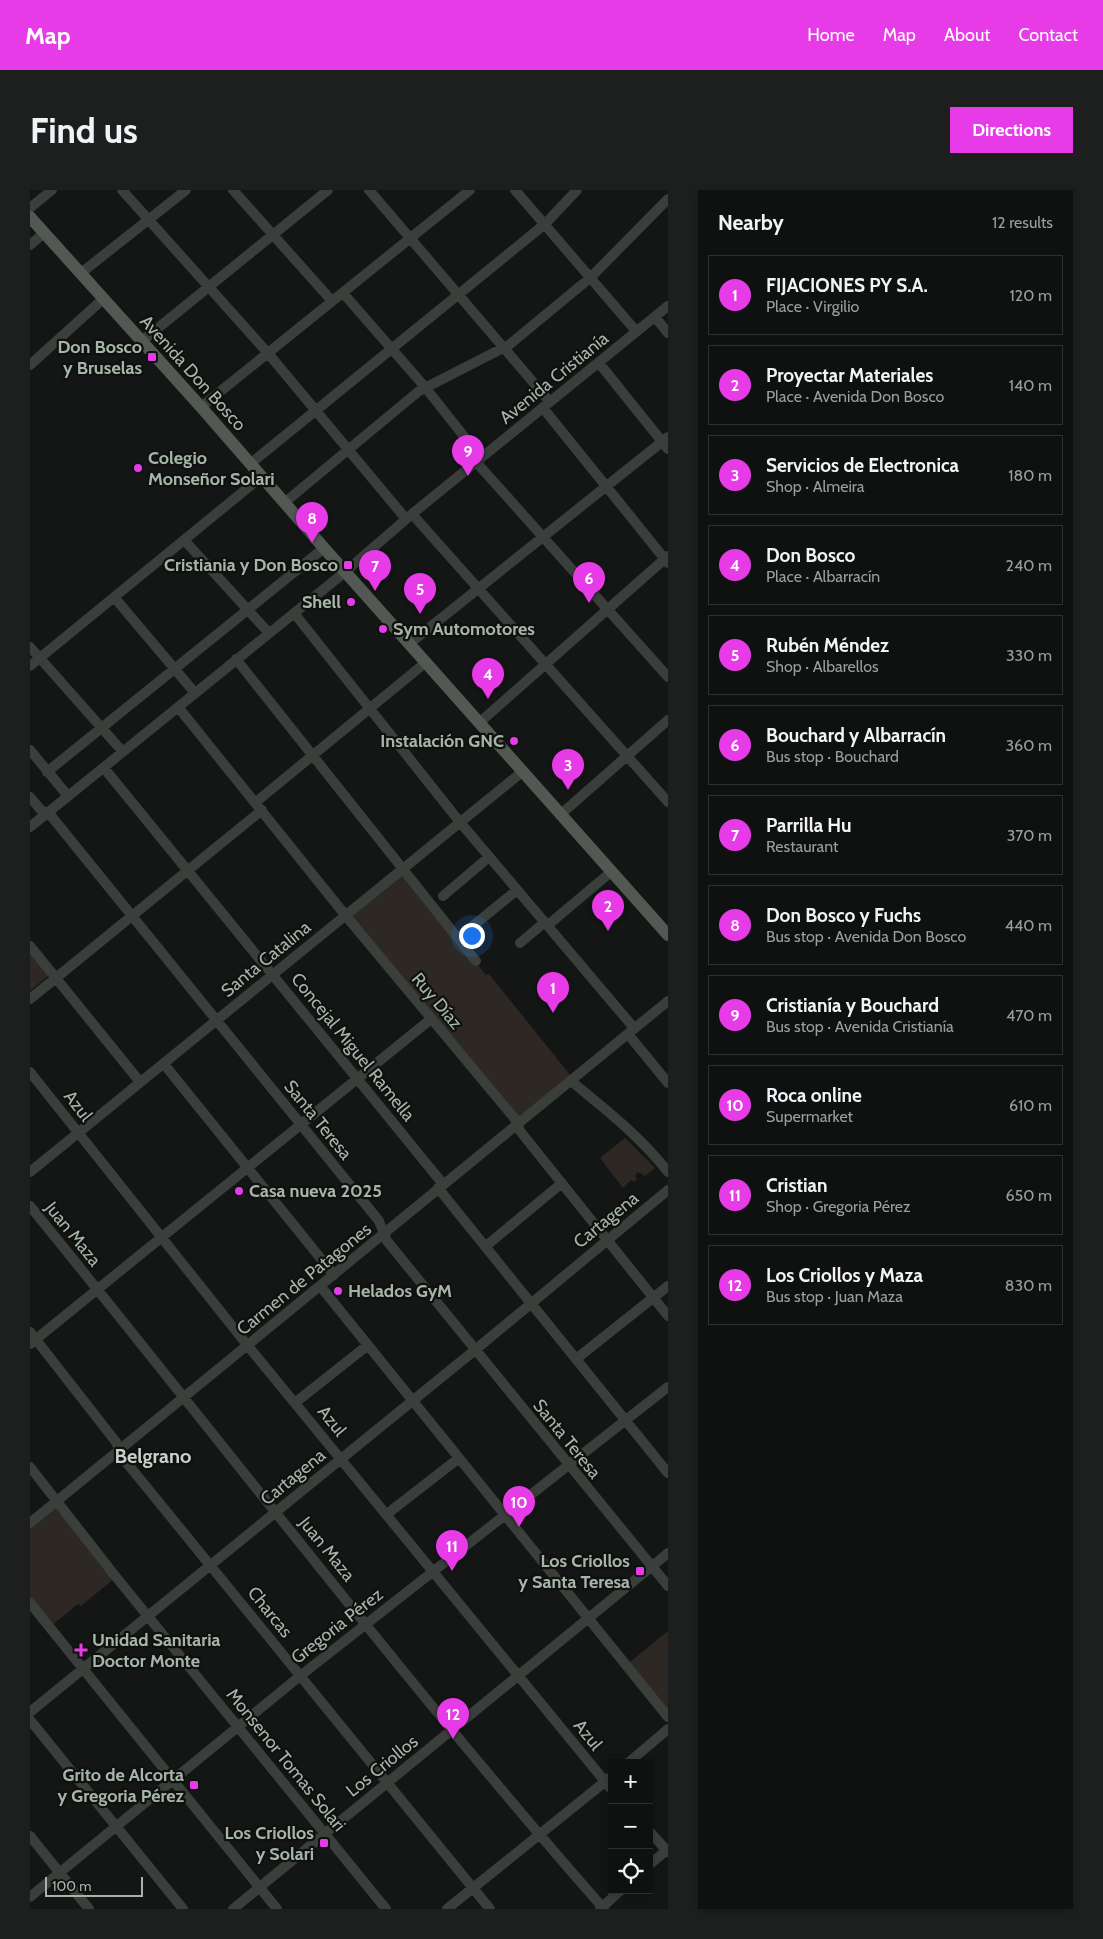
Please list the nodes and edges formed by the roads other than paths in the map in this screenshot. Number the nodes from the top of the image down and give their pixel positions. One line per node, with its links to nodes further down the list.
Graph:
1 (52, 190): 11 (street)
2 (122, 190): 13 (street)
3 (186, 190): 13 (street)
4 (233, 190): 16 (street)
5 (328, 190): 16 (street)
6 (369, 190): 17 (street)
7 (470, 190): 17 (street)
8 (516, 190): 14 (street)
9 (577, 190): 14 (street)
10 (668, 200): 20 (street)
11 (30, 208)
12 (30, 217): 15 (main road, Avenida Don Bosco)
13 (148, 220): 19 (street); 21 (street)
14 (545, 224): 20 (street); 23 (street)
15 (44, 233): 18 (street); 19 (main road, Avenida Don Bosco)
16 (273, 234): 21 (street); 25 (street)
17 (411, 238): 22 (street); 23 (street)
18 (30, 245)
19 (81, 273): 24 (main road, Avenida Don Bosco)
20 (590, 278): 28 (street); 31 (street)
21 (209, 286): 30 (street); 33 (street)
22 (343, 293): 25 (street); 32 (street)
23 (459, 294): 31 (street); 32 (street)
24 (103, 299): 30 (main road, Avenida Don Bosco); 35 (street)
25 (332, 301): 33 (street)
26 (668, 306): 27 (street, Avenida Cristianía)
27 (655, 317): 28 (street, Avenida Cristianía); 29 (street)
28 (636, 331): 34 (street, Avenida Cristianía)
29 (668, 333)
30 (142, 341): 38 (main road, Avenida Don Bosco)
31 (504, 348): 36 (street); 37 (street)
32 (392, 350): 36 (street); 39 (street)
33 (267, 352): 38 (street); 39 (street)
34 (599, 363): 37 (street, Avenida Cristianía); 40 (street)
35 (30, 365)
36 (425, 387): 41 (street); 42 (street)
37 (546, 405): 42 (street, Avenida Cristianía); 45 (street)
38 (201, 407): 43 (main road, Avenida Don Bosco)
39 (316, 410): 41 (street); 43 (street)
40 (666, 443): 45 (street)
41 (348, 450): 46 (street); 47 (street)
42 (478, 460): 47 (street, Avenida Cristianía); 48 (street)
43 (250, 464): 44 (main road, Avenida Don Bosco)
44 (261, 477): 46 (main road, Avenida Don Bosco); 49 (street)
45 (606, 487): 48 (street); 51 (street)
46 (284, 503): 50 (main road, Avenida Don Bosco)
47 (409, 517): 52 (street, Avenida Cristianía); 53 (street)
48 (542, 538): 53 (street); 55 (street)
49 (185, 541): 54 (street); 56 (street)
50 (324, 548): 52 (main road, Avenida Don Bosco); 56 (street)
51 (667, 559): 55 (street)
52 (345, 572): 57 (street, Avenida Cristianía); 59 (main road, Avenida Don Bosco)
53 (478, 590): 59 (street); 64 (street)
54 (114, 597): 61 (street); 66 (street)
55 (606, 608): 64 (street); 67 (street)
56 (248, 610): 58 (street); 66 (street)
57 (294, 613): 58 (street, Avenida Cristianía); 70 (street)
58 (269, 633): 62 (street, Avenida Cristianía)
59 (409, 644): 63 (main road, Avenida Don Bosco)
60 (30, 647): 61 (street)
61 (40, 658): 65 (street); 73 (street)
62 (236, 659): 68 (street, Avenida Cristianía); 76 (street)
63 (425, 663): 70 (street); 72 (main road, Avenida Don Bosco)
64 (544, 665): 72 (street); 77 (street)
65 (30, 666)
66 (174, 668): 68 (street); 73 (street)
67 (668, 677)
68 (195, 693): 69 (street, Avenida Cristianía)
69 (178, 707): 75 (street, Avenida Cristianía); 84 (street, Ruy Díaz)
70 (369, 709): 76 (street); 87 (street)
71 (668, 720): 77 (street)
72 (479, 723): 80 (main road, Avenida Don Bosco)
73 (101, 727): 75 (street); 79 (street)
74 (30, 750): 79 (street)
75 (123, 752): 78 (street, Avenida Cristianía)
76 (313, 756): 84 (street); 90 (street)
77 (628, 756): 83 (street); 86 (street)
78 (104, 768): 81 (street, Avenida Cristianía); 91 (street, Concejal Miguel Ramella)
79 (47, 772): 81 (street)
80 (522, 772): 86 (main road, Avenida Don Bosco); 87 (street, Santa Catalina)
81 (68, 796): 85 (street, Avenida Cristianía)
82 (30, 797): 85 (street, Santa Teresa)
83 (668, 802)
84 (259, 806): 91 (street); 96 (street, Ruy Díaz)
85 (47, 813): 88 (street, Avenida Cristianía); 95 (street, Santa Teresa)
86 (560, 815): 92 (main road, Avenida Don Bosco)
87 (459, 821): 89 (street); 90 (street, Santa Catalina)
88 (30, 827)
89 (490, 856): 93 (street); 94 (street)
90 (402, 868): 96 (street, Santa Catalina); 99 (street)
91 (188, 870): 95 (street); 103 (street, Concejal Miguel Ramella)
92 (611, 872): 97 (street); 98 (main road, Avenida Don Bosco)
93 (517, 890): 97 (street); 99 (street)
94 (444, 896)
95 (132, 916): 104 (street); 108 (street, Santa Teresa)
96 (346, 916): 103 (street, Santa Catalina); 107 (street, Ruy Díaz)
97 (546, 923): 100 (street); 109 (street)
98 (668, 935)
99 (458, 938): 102 (street)
100 (520, 943)
101 (30, 946): 104 (street)
102 (476, 961)
103 (273, 975): 108 (street, Santa Catalina); 112 (street, Concejal Miguel Ramella)
104 (56, 978): 105 (street); 114 (street)
105 (30, 999)
106 (668, 1001): 109 (street, Carmen de Patagones)
107 (431, 1019): 112 (street); 117 (street, Ruy Díaz)
108 (216, 1021): 110 (street, Santa Catalina); 116 (street, Santa Teresa)
109 (631, 1031): 113 (street, Carmen de Patagones); 115 (street)
110 (164, 1064): 114 (street, Santa Catalina); 119 (street)
111 (30, 1072): 118 (street, Azul)
112 (358, 1078): 116 (street); 123 (street, Concejal Miguel Ramella)
113 (570, 1081): 117 (street, Carmen de Patagones); 121 (street)
114 (140, 1082): 118 (street, Santa Catalina)
115 (668, 1083)
116 (300, 1124): 119 (street); 126 (street, Santa Teresa)
117 (517, 1125): 122 (street, Ruy Díaz); 123 (street, Carmen de Patagones)
118 (78, 1132): 120 (street, Santa Catalina); 127 (street, Azul)
119 (246, 1168): 127 (street); 130 (street)
120 (30, 1172)
121 (668, 1172)
122 (562, 1183): 128 (street, Ruy Díaz); 129 (street)
123 (441, 1186): 126 (street, Carmen de Patagones); 129 (street, Concejal Miguel Ramella)
124 (668, 1190): 128 (street, Cartagena)
125 (30, 1206): 133 (street, Juan Maza)
126 (384, 1234): 130 (street, Carmen de Patagones); 140 (street, Santa Teresa)
127 (162, 1235): 133 (street); 139 (street, Azul)
128 (606, 1240): 134 (street, Ruy Díaz); 135 (street, Cartagena)
129 (486, 1246): 135 (street, Concejal Miguel Ramella)
130 (334, 1275): 132 (street, Carmen de Patagones)
131 (668, 1286): 134 (street)
132 (321, 1287): 138 (street); 139 (street, Carmen de Patagones)
133 (97, 1289): 137 (street); 143 (street, Juan Maza)
134 (653, 1298): 136 (street, Ruy Díaz); 141 (street)
135 (530, 1304): 140 (street, Cartagena); 141 (street, Concejal Miguel Ramella)
136 (668, 1316)
137 (32, 1339): 147 (street, Charcas)
138 (368, 1345): 144 (street); 145 (street)
139 (248, 1346): 143 (street, Carmen de Patagones); 145 (street, Azul)
140 (475, 1350): 144 (street, Cartagena); 150 (street, Santa Teresa)
141 (576, 1359): 146 (street, Concejal Miguel Ramella)
142 (668, 1387): 146 (street, Gregoria Pérez)
143 (184, 1396): 147 (street, Carmen de Patagones); 154 (street, Juan Maza)
144 (412, 1401): 148 (street, Cartagena); 149 (street)
145 (296, 1402): 148 (street, Azul)
146 (626, 1420): 150 (street, Gregoria Pérez); 152 (street, Concejal Miguel Ramella)
147 (119, 1449): 153 (street, Carmen de Patagones); 159 (street, Charcas)
148 (341, 1458): 154 (street, Cartagena); 155 (street, Azul)
149 (459, 1458): 155 (street); 156 (street)
150 (567, 1465): 156 (street, Gregoria Pérez); 160 (street, Santa Teresa)
151 (30, 1467): 153 (street, Monsenor Tomas Solari)
152 (668, 1473)
153 (57, 1501): 157 (street, Carmen de Patagones); 164 (street, Monsenor Tomas Solari)
154 (276, 1511): 159 (street, Cartagena); 166 (street, Juan Maza)
155 (387, 1514): 161 (street, Azul)
156 (505, 1516): 161 (street, Gregoria Pérez); 165 (street)
157 (30, 1523)
158 (668, 1553): 160 (street, Los Criollos)
159 (211, 1565): 164 (street, Cartagena); 168 (street, Charcas)
160 (651, 1566): 162 (street, Santa Teresa); 165 (street, Los Criollos)
161 (434, 1570): 166 (street, Gregoria Pérez); 169 (street, Azul)
162 (668, 1586)
163 (30, 1603): 167 (street)
164 (149, 1615): 167 (street, Cartagena); 173 (street, Monsenor Tomas Solari)
165 (588, 1618): 169 (street, Los Criollos); 171 (street)
166 (366, 1624): 168 (street, Gregoria Pérez); 175 (street, Juan Maza)
167 (83, 1669): 170 (street, Cartagena); 177 (street)
168 (300, 1676): 173 (street, Gregoria Pérez); 179 (street, Charcas)
169 (519, 1676): 175 (street, Los Criollos); 178 (street, Azul)
170 (30, 1712)
171 (668, 1717)
172 (30, 1720): 181 (street)
173 (239, 1726): 177 (street, Gregoria Pérez); 182 (street, Monsenor Tomas Solari)
174 (668, 1729): 176 (street)
175 (453, 1730): 179 (street, Los Criollos); 183 (street, Juan Maza)
176 (633, 1759)
177 (174, 1781): 181 (street, Gregoria Pérez); 189 (street)
178 (608, 1781)
179 (388, 1783): 182 (street, Los Criollos); 190 (street, Charcas)
180 (608, 1783): 183 (street)
181 (117, 1828): 188 (street, Gregoria Pérez); 195 (street)
182 (325, 1834): 189 (street, Los Criollos); 198 (street, Monsenor Tomas Solari)
183 (538, 1834): 190 (street); 193 (street, Juan Maza)
184 (653, 1835): 186 (street)
185 (30, 1836): 188 (street)
186 (667, 1850): 187 (street)
187 (653, 1862)
188 (59, 1873): 192 (street, Gregoria Pérez); 194 (street)
189 (259, 1888): 196 (street, Los Criollos); 197 (street)
190 (472, 1889): 199 (street); 200 (street, Charcas)
191 (617, 1894): 193 (street)
192 (30, 1897)
193 (602, 1908)
194 (89, 1909)
195 (183, 1909)
196 (233, 1909)
197 (277, 1909)
198 (386, 1909)
199 (447, 1909)
200 (490, 1909)

